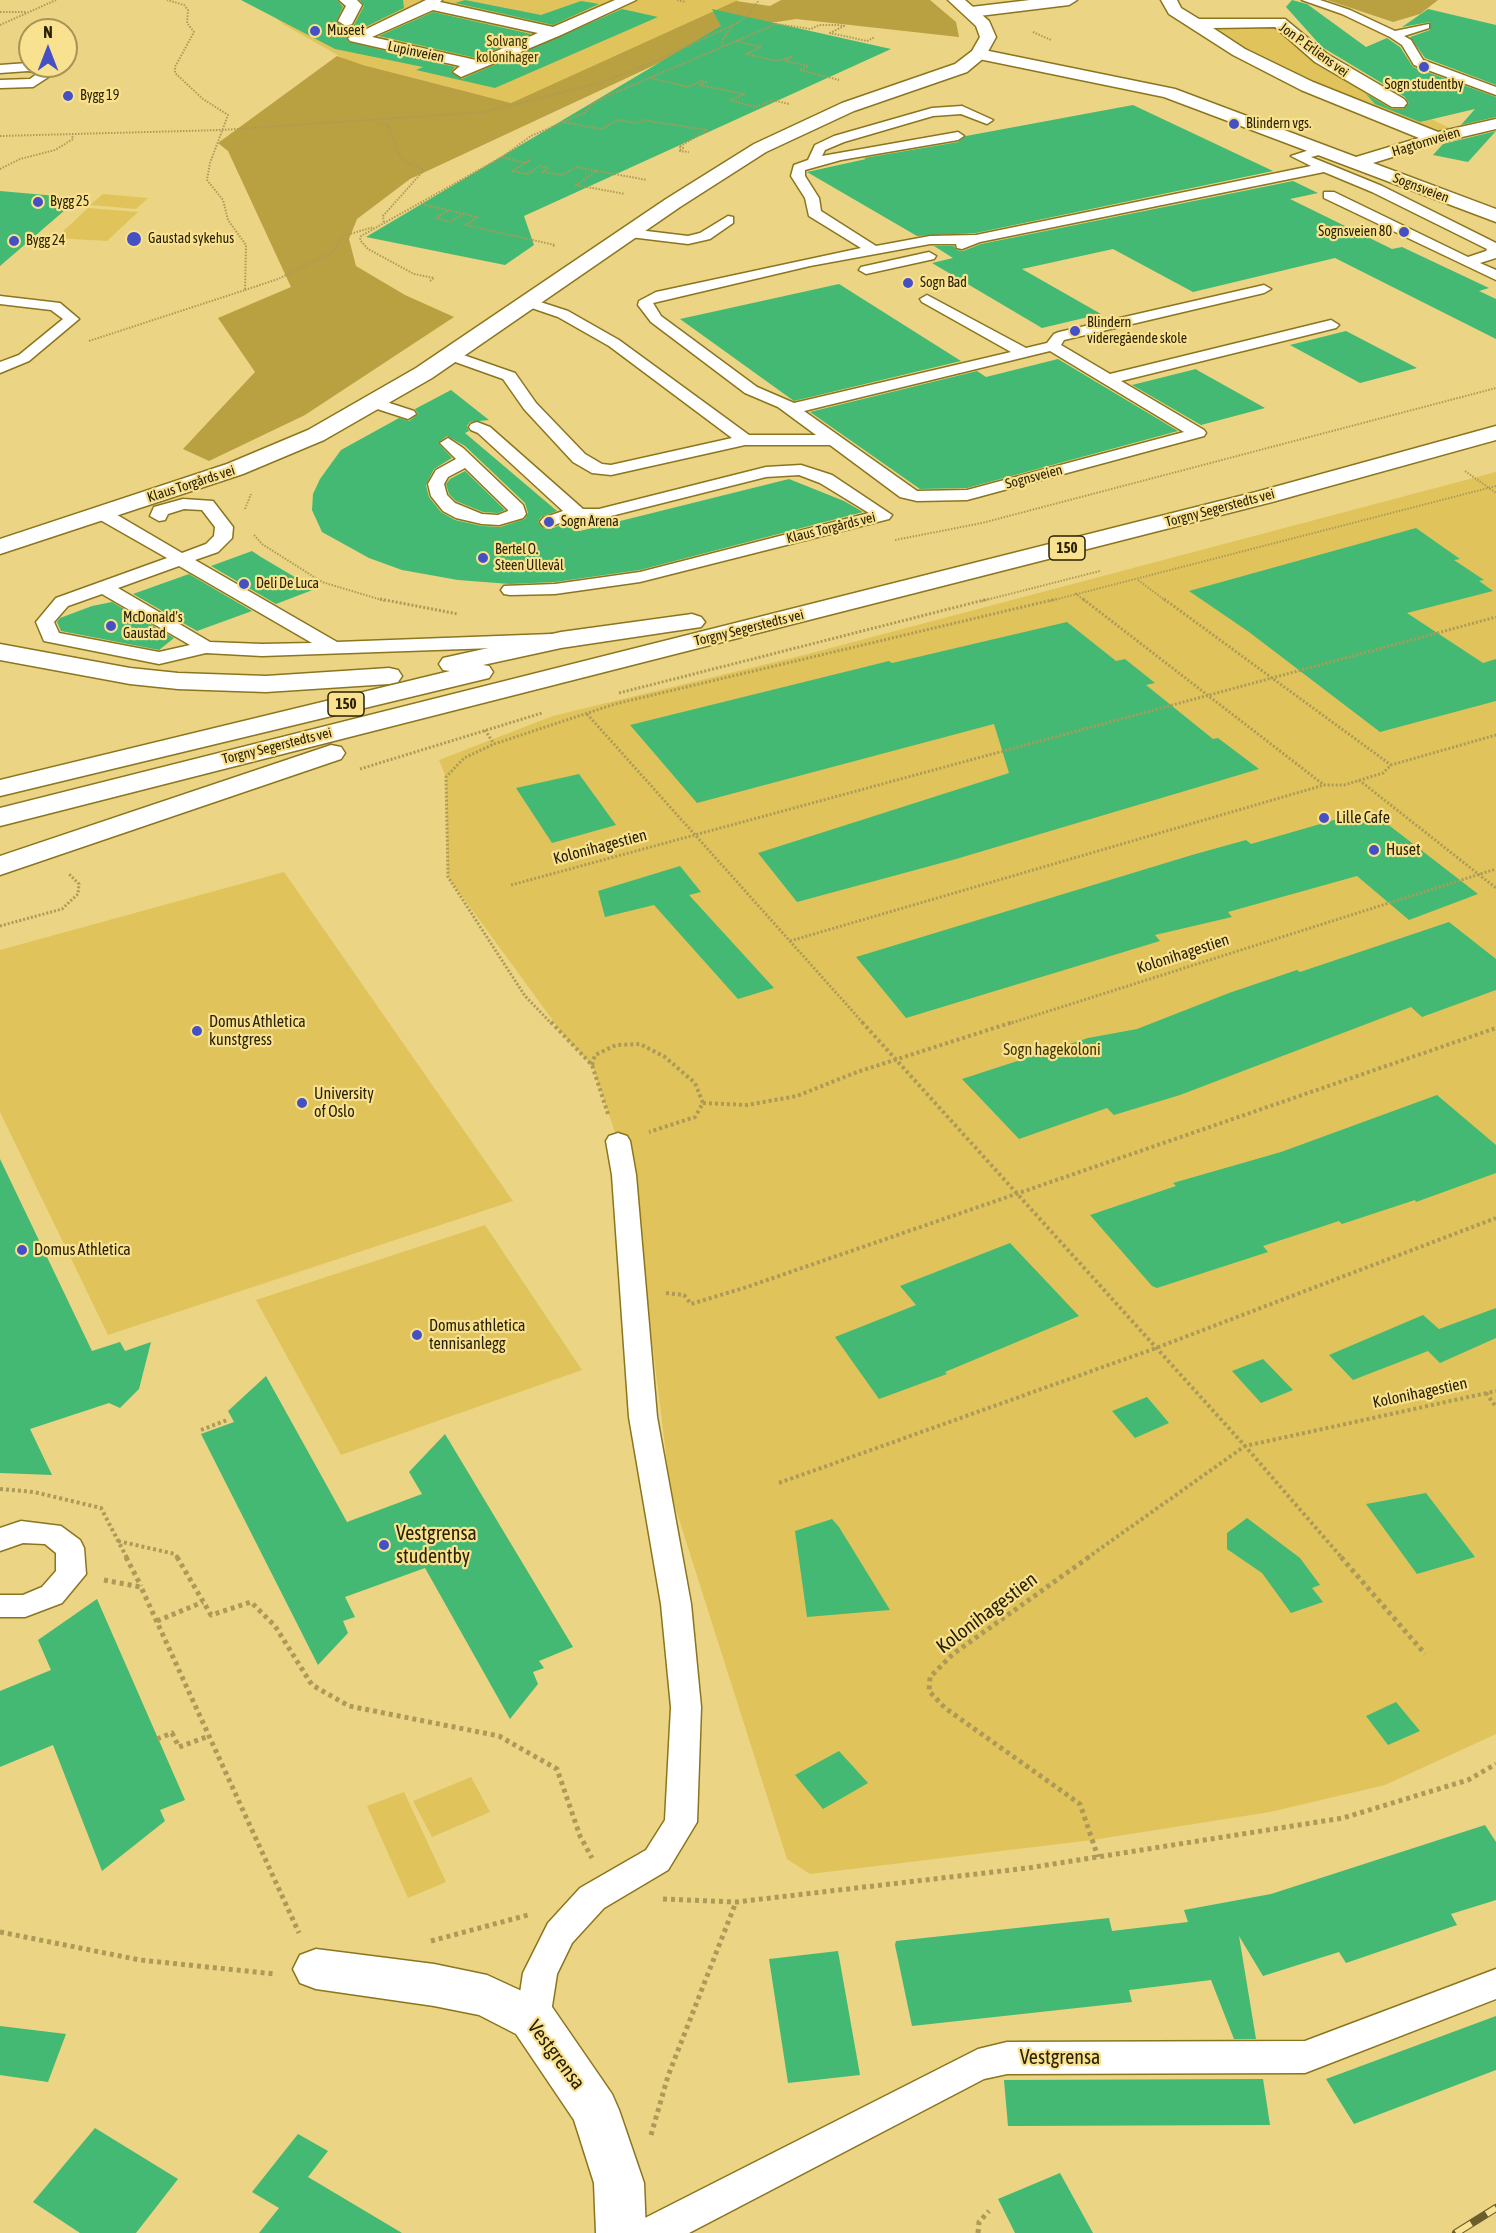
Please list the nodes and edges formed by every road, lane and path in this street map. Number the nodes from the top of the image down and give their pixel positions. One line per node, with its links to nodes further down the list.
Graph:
1 (56, 0): 14 (path)
2 (167, 0): 39 (path)
3 (347, 0): 16 (main road)
4 (628, 0): 21 (main road)
5 (677, 0): 11 (path)
6 (759, 0): 19 (path)
7 (956, 0): 15 (main road)
8 (1069, 0): 15 (main road)
9 (1169, 0): 17 (main road, Jon P. Erliens vei)
10 (1308, 0): 22 (lane)
11 (686, 2)
12 (432, 3): 21 (main road); 27 (main road, Lupinveien)
13 (0, 12): 14 (path)
14 (28, 12): 18 (path)
15 (971, 12): 26 (main road)
16 (346, 21)
17 (1194, 24): 40 (main road, Jon P. Erliens vei); 44 (main road, Jon P. Erliens vei)
18 (0, 25)
19 (733, 25): 25 (path); 36 (path)
20 (1425, 26): 22 (lane)
21 (555, 32): 27 (main road)
22 (1394, 35): 33 (lane)
23 (875, 37): 24 (path)
24 (735, 41): 25 (path); 31 (path)
25 (722, 46): 30 (path)
26 (974, 58): 48 (main road, Sognsveien); 64 (main road, Klaus Torgårds vei)
27 (477, 65): 29 (main road)
28 (0, 69): 32 (lane)
29 (461, 72)
30 (650, 78): 34 (path); 37 (path)
31 (847, 82)
32 (0, 84)
33 (1496, 91)
34 (796, 105)
35 (987, 120): 49 (lane)
36 (368, 122): 39 (path); 62 (path)
37 (561, 122): 45 (path); 46 (path)
38 (1496, 124): 40 (main road, Hagtornveien)
39 (222, 130): 41 (path); 73 (path)
40 (1458, 132): 44 (main road, Hagtornveien)
41 (72, 135): 42 (path); 52 (path)
42 (0, 136)
43 (958, 136): 49 (lane)
44 (1436, 138): 51 (main road, Hagtornveien)
45 (689, 152)
46 (502, 157): 50 (path); 57 (path)
47 (531, 159): 50 (path)
48 (1323, 159): 51 (main road, Sognsveien); 65 (lane); 68 (lane)
49 (813, 162): 67 (lane)
50 (525, 163): 53 (path)
51 (1356, 163): 60 (main road, Sognsveien)
52 (0, 169)
53 (598, 171): 54 (path); 55 (path)
54 (647, 180)
55 (625, 194)
56 (1329, 195): 68 (lane)
57 (420, 204): 58 (path); 62 (path)
58 (449, 210): 59 (path); 59 (path)
59 (465, 212): 66 (path)
60 (1496, 216)
61 (729, 219): 64 (lane)
62 (384, 223): 63 (path)
63 (379, 225): 71 (path); 73 (path)
64 (630, 233): 76 (main road, Klaus Torgårds vei)
65 (976, 239): 67 (lane, Sognsveien); 69 (lane)
66 (550, 244)
67 (873, 250): 85 (lane, Sognsveien)
68 (1466, 262): 70 (lane)
69 (866, 270)
70 (1496, 276)
71 (430, 281)
72 (1264, 289): 78 (lane)
73 (245, 290): 81 (path)
74 (927, 299): 79 (lane)
75 (0, 300): 81 (lane)
76 (528, 302): 80 (main road, Klaus Torgårds vei); 90 (lane)
77 (1331, 325): 83 (lane)
78 (1052, 346): 79 (lane); 83 (lane, Sognsveien)
79 (1024, 353): 85 (lane)
80 (449, 356): 84 (main road, Klaus Torgårds vei); 90 (lane)
81 (24, 358): 82 (lane)
82 (0, 368)
83 (1108, 379): 91 (lane, Sognsveien)
84 (374, 402): 87 (lane); 99 (main road, Klaus Torgårds vei)
85 (790, 409): 91 (lane, Sognsveien)
86 (1496, 413): 110 (main road, Torgny Segerstedts vei / 150)
87 (408, 414)
88 (477, 427): 98 (lane)
89 (1496, 433): 115 (main road, Torgny Segerstedts vei / 150)
90 (745, 440): 91 (lane)
91 (831, 440)
92 (448, 443): 93 (lane)
93 (466, 460): 93 (lane)
94 (1470, 467): 96 (path)
95 (1496, 486): 96 (path)
96 (1488, 488): 97 (path); 105 (path)
97 (1496, 493)
98 (575, 512): 101 (lane); 107 (lane, Klaus Torgårds vei)
99 (101, 513): 102 (main road, Klaus Torgårds vei); 103 (lane)
100 (159, 516): 103 (lane)
101 (549, 522)
102 (0, 547)
103 (181, 560): 106 (lane); 113 (lane)
104 (1111, 568): 117 (path)
105 (1138, 580): 108 (path); 116 (path)
106 (105, 588): 112 (lane); 112 (lane)
107 (510, 590)
108 (1075, 593): 118 (path); 120 (path)
109 (1496, 617): 116 (path, Kolonihagestien)
110 (692, 622): 111 (main road); 128 (main road, Torgny Segerstedts vei / 150)
111 (561, 640): 113 (lane); 114 (main road)
112 (206, 647): 113 (lane)
113 (333, 647)
114 (0, 651)
115 (636, 656): 129 (main road, Torgny Segerstedts vei / 150); 131 (main road)
116 (1272, 678): 118 (path, Kolonihagestien); 124 (path)
117 (618, 694)
118 (1208, 696): 127 (path); 130 (path, Kolonihagestien)
119 (549, 711): 121 (path)
120 (586, 714): 123 (path); 130 (path)
121 (485, 730): 123 (path); 125 (path)
122 (1496, 735): 124 (path)
123 (494, 744): 141 (path)
124 (1391, 765): 126 (path)
125 (352, 772)
126 (1359, 780): 127 (path); 134 (path)
127 (1324, 785): 138 (path)
128 (0, 788)
129 (0, 817)
130 (695, 836): 135 (path, Kolonihagestien); 138 (path)
131 (0, 866)
132 (77, 867): 137 (path)
133 (1496, 869): 134 (path, Kolonihagestien)
134 (1479, 874): 136 (path); 140 (path, Kolonihagestien)
135 (511, 885)
136 (1496, 888)
137 (0, 926)
138 (790, 941): 140 (path)
139 (1496, 1028): 144 (path)
140 (896, 1060): 142 (path, Kolonihagestien); 144 (path)
141 (592, 1065): 142 (path); 143 (path)
142 (703, 1103): 143 (path)
143 (618, 1142): 166 (lane)
144 (1017, 1196): 146 (path); 147 (path)
145 (1496, 1218): 147 (path)
146 (690, 1304)
147 (1156, 1348): 153 (path); 154 (path)
148 (1496, 1391): 149 (path, Kolonihagestien)
149 (1486, 1393): 150 (path); 153 (path, Kolonihagestien)
150 (1496, 1407)
151 (228, 1420): 152 (path)
152 (201, 1430)
153 (1245, 1446): 161 (path); 165 (path, Kolonihagestien)
154 (779, 1483)
155 (0, 1540): 157 (lane)
156 (118, 1541): 158 (path)
157 (71, 1574): 159 (lane); 160 (path)
158 (204, 1602): 160 (path); 166 (path)
159 (0, 1606)
160 (157, 1621): 162 (path)
161 (1425, 1654)
162 (209, 1736): 163 (path); 169 (path)
163 (157, 1739)
164 (1496, 1764): 165 (path)
165 (1098, 1857): 168 (path)
166 (608, 1888): 171 (lane)
167 (658, 1899): 168 (path)
168 (736, 1902): 172 (path)
169 (316, 1970): 171 (main road, Vestgrensa)
170 (1496, 1984): 175 (lane, Vestgrensa)
171 (533, 2019): 172 (main road, Vestgrensa)
172 (619, 2183): 174 (main road, Vestgrensa)
173 (989, 2211): 176 (path)
174 (621, 2233)
175 (652, 2233)
176 (978, 2233)

